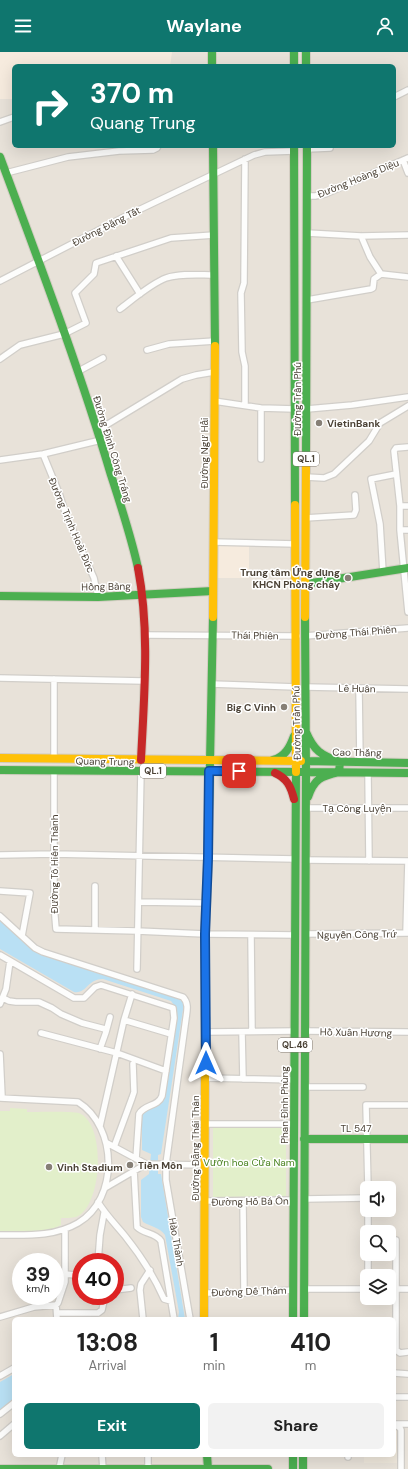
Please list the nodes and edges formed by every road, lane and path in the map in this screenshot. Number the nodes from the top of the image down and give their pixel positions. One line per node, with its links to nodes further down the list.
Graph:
1 (212, 52): 4 (main road)
2 (294, 52): 5 (main road)
3 (306, 52): 6 (main road)
4 (212, 64)
5 (294, 64)
6 (306, 64)
7 (408, 90): 8 (street)
8 (396, 96)
9 (12, 118): 10 (street)
10 (0, 122)
11 (157, 148): 19 (street)
12 (213, 148): 21 (main road, Đường Ngư Hải)
13 (307, 148): 14 (street); 22 (main road, Đường Trần Phú / QL.1)
14 (330, 148)
15 (294, 149): 17 (street, Đường Đặng Tất); 23 (main road, Đường Trần Phú / QL.1)
16 (0, 157): 19 (main road, Đường Đinh Công Tráng)
17 (245, 159): 21 (street, Đường Đặng Tất); 48 (street)
18 (405, 159): 20 (street); 22 (street, Đường Hoàng Diệu)
19 (6, 172): 30 (main road, Đường Đinh Công Tráng)
20 (408, 173)
21 (214, 174): 26 (main road, Đường Ngư Hải); 30 (street, Đường Đặng Tất)
22 (307, 196): 24 (main road, Đường Trần Phú / QL.1)
23 (294, 217): 24 (main road); 37 (main road, Đường Trần Phú / QL.1)
24 (307, 217): 25 (main road, Đường Trần Phú / QL.1)
25 (307, 233): 28 (street); 36 (main road, Đường Trần Phú / QL.1)
26 (214, 235): 29 (street); 32 (main road, Đường Ngư Hải)
27 (408, 235): 28 (street)
28 (361, 236): 31 (street)
29 (116, 256): 35 (street); 39 (street)
30 (38, 260): 34 (street, Đường Đặng Tất); 39 (main road, Đường Đinh Công Tráng)
31 (381, 274): 33 (street); 36 (street)
32 (215, 275): 35 (street); 40 (main road, Đường Ngư Hải)
33 (408, 277)
34 (0, 281)
35 (140, 294): 38 (street)
36 (307, 300): 37 (main road); 52 (main road, Đường Trần Phú / QL.1)
37 (295, 301): 51 (main road, Đường Trần Phú / QL.1)
38 (120, 309)
39 (64, 334): 42 (street); 44 (main road, Đường Đinh Công Tráng)
40 (215, 341): 41 (street); 45 (main road, Đường Ngư Hải)
41 (147, 350)
42 (0, 358)
43 (103, 358): 44 (street)
44 (77, 372): 53 (main road, Đường Đinh Công Tráng)
45 (214, 372): 47 (main road, Đường Ngư Hải); 53 (street)
46 (408, 397): 52 (street)
47 (214, 401): 48 (street); 67 (main road, Đường Ngư Hải)
48 (244, 405): 50 (street)
49 (408, 406): 60 (street)
50 (261, 408): 51 (street); 58 (street)
51 (295, 409): 52 (main road); 68 (main road, Đường Trần Phú / QL.1)
52 (307, 409): 60 (main road, Đường Trần Phú / QL.1)
53 (98, 430): 54 (main road, Đường Đinh Công Tráng)
54 (101, 440): 56 (street); 75 (main road, Đường Đinh Công Tráng)
55 (408, 447): 59 (street)
56 (43, 454): 57 (street); 76 (street, Đường Trịnh Hoài Đức)
57 (0, 460)
58 (260, 460)
59 (396, 474): 62 (street); 70 (street)
60 (306, 477): 64 (main road, Đường Trần Phú / QL.1)
61 (355, 495): 64 (street)
62 (400, 506): 63 (street); 65 (street)
63 (408, 506)
64 (305, 518): 72 (main road, Đường Trần Phú / QL.1)
65 (400, 530): 66 (street); 69 (street)
66 (408, 530)
67 (213, 542): 68 (street); 73 (main road, Đường Ngư Hải)
68 (296, 544): 71 (main road, Đường Trần Phú / QL.1)
69 (406, 568): 70 (main road); 77 (street)
70 (383, 572): 72 (main road)
71 (296, 584): 72 (main road); 81 (main road, Đường Trần Phú / QL.1)
72 (305, 584): 81 (main road, Đường Trần Phú / QL.1)
73 (213, 591): 75 (main road, Hồng Bàng); 79 (main road, Đường Ngư Hải)
74 (0, 596): 76 (main road, Hồng Bàng)
75 (142, 596): 76 (main road, Hồng Bàng); 80 (main road, Đường Đinh Công Tráng)
76 (98, 597)
77 (408, 612)
78 (408, 628): 81 (street, Đường Thái Phiên)
79 (212, 635): 80 (street, Thái Phiên); 81 (street, Thái Phiên); 85 (main road, Đường Ngư Hải)
80 (144, 636): 84 (main road, Đường Đinh Công Tráng)
81 (301, 636): 86 (main road, Đường Trần Phú / QL.1); 87 (main road, Đường Trần Phú / QL.1)
82 (0, 678): 83 (street)
83 (54, 679): 84 (street); 93 (street)
84 (143, 680): 94 (main road, Đường Đinh Công Tráng)
85 (212, 684): 86 (street); 95 (main road, Đường Ngư Hải)
86 (296, 686): 87 (main road); 90 (main road, Đường Trần Phú / QL.1)
87 (306, 687): 88 (street, Lê Huân); 91 (main road, Đường Trần Phú / QL.1)
88 (359, 688): 89 (street, Lê Huân); 100 (street)
89 (408, 689)
90 (296, 731): 96 (main road); 97 (main road, Đường Trần Phú / QL.1)
91 (306, 732): 98 (main road, Đường Trần Phú / QL.1); 99 (main road)
92 (0, 758): 93 (main road, Quang Trung / QL.1)
93 (54, 758): 94 (main road, Quang Trung / QL.1); 103 (main road)
94 (142, 760): 95 (main road, Quang Trung / QL.1); 104 (main road, Đường Đinh Công Tráng)
95 (209, 760): 96 (main road, Quang Trung / QL.1); 105 (main road, Đường Đặng Thái Thân)
96 (269, 761): 97 (main road, Quang Trung / QL.1)
97 (296, 761): 98 (main road, Quang Trung / QL.1); 107 (main road, Đường Trần Phú / QL.1)
98 (306, 761): 99 (main road, Cao Thắng); 108 (main road, Đường Trần Phú / QL.1)
99 (340, 762): 100 (main road, Cao Thắng); 109 (main road)
100 (360, 762): 101 (main road, Cao Thắng)
101 (408, 763)
102 (0, 770): 103 (main road, Quang Trung / QL.1)
103 (54, 770): 104 (main road, Quang Trung / QL.1); 116 (street, Đường Tô Hiến Thành)
104 (141, 771): 105 (main road, Quang Trung / QL.1); 118 (street)
105 (209, 771): 106 (main road, Quang Trung / QL.1); 119 (main road, Đường Đặng Thái Thân)
106 (268, 771): 107 (main road, Quang Trung / QL.1); 112 (main road)
107 (296, 772): 108 (main road, Quang Trung / QL.1); 112 (main road, Phan Đình Phùng / QL.46)
108 (306, 772): 109 (main road, Quang Trung); 113 (main road, Phan Đình Phùng / QL.46)
109 (339, 772): 110 (main road, Quang Trung); 113 (main road)
110 (368, 773): 111 (main road, Quang Trung); 114 (street)
111 (408, 773)
112 (296, 804): 120 (main road, Phan Đình Phùng / QL.46)
113 (306, 806): 114 (street, Tạ Công Luyện); 121 (main road, Phan Đình Phùng / QL.46)
114 (369, 808): 115 (street, Tạ Công Luyện); 122 (street)
115 (408, 808)
116 (54, 854): 117 (street); 118 (street); 129 (street, Đường Tô Hiến Thành)
117 (0, 855)
118 (139, 856): 119 (street); 126 (street)
119 (208, 858): 120 (street); 127 (main road, Đường Đặng Thái Thân)
120 (296, 859): 121 (main road); 135 (main road, Phan Đình Phùng / QL.46)
121 (305, 860): 122 (street); 133 (main road, Phan Đình Phùng / QL.46)
122 (368, 861): 123 (street)
123 (408, 861): 131 (street)
124 (94, 886): 129 (street)
125 (0, 891): 136 (street)
126 (139, 902): 127 (street); 130 (street)
127 (206, 903): 132 (main road, Đường Đặng Thái Thân)
128 (0, 916): 136 (street)
129 (95, 930): 130 (street, Đường Tô Hiến Thành)
130 (137, 931): 132 (street, Đường Tô Hiến Thành); 139 (street)
131 (407, 933): 133 (street, Nguyễn Công Trứ)
132 (205, 934): 134 (street); 149 (main road, Đường Đặng Thái Thân)
133 (305, 934): 135 (main road); 147 (main road, Phan Đình Phùng / QL.46)
134 (251, 935): 135 (street); 145 (street)
135 (296, 935): 146 (main road, Phan Đình Phùng / QL.46)
136 (22, 936): 177 (street, Hào Thành)
137 (0, 955): 138 (street)
138 (10, 961): 140 (street); 141 (street)
139 (137, 969)
140 (132, 994): 144 (street); 153 (street)
141 (3, 998): 142 (street); 148 (street)
142 (0, 1004)
143 (110, 1017): 148 (street)
144 (124, 1020): 153 (street); 155 (street)
145 (252, 1031): 146 (street); 150 (street)
146 (295, 1031): 147 (main road); 161 (main road, Phan Đình Phùng / QL.46)
147 (304, 1031): 151 (street, Hồ Xuân Hương); 162 (main road, Phan Đình Phùng / QL.46)
148 (106, 1032): 154 (street)
149 (206, 1032): 150 (street); 159 (main road, Đường Đặng Thái Thân)
150 (242, 1032): 160 (street)
151 (408, 1032)
152 (41, 1033): 154 (street)
153 (171, 1034): 158 (street)
154 (100, 1049): 155 (street)
155 (117, 1053): 158 (street); 169 (street)
156 (0, 1054): 164 (street)
157 (133, 1064): 174 (street)
158 (166, 1071): 175 (street)
159 (206, 1078): 160 (street); 166 (main road, Đường Đặng Thái Thân)
160 (243, 1079): 161 (street)
161 (295, 1080): 167 (main road, Phan Đình Phùng / QL.46)
162 (305, 1087): 163 (street); 168 (main road, Phan Đình Phùng / QL.46)
163 (364, 1087)
164 (1, 1098): 169 (street)
165 (408, 1105): 170 (street)
166 (204, 1124): 167 (street); 178 (main road, Đường Đặng Thái Thân)
167 (294, 1124): 168 (main road); 185 (main road, Phan Đình Phùng / QL.46)
168 (304, 1124): 171 (main road, Phan Đình Phùng / QL.46)
169 (100, 1126): 173 (street)
170 (367, 1138): 171 (main road, TL 547); 172 (main road, TL 547); 180 (street)
171 (304, 1139): 183 (main road, Phan Đình Phùng / QL.46)
172 (408, 1139)
173 (107, 1143): 174 (street); 181 (street)
174 (114, 1147): 175 (street)
175 (136, 1159): 176 (street)
176 (146, 1164): 177 (street); 179 (street)
177 (166, 1164): 178 (street); 213 (street, Hào Thành)
178 (204, 1164): 186 (main road, Đường Đặng Thái Thân)
179 (134, 1171): 181 (street); 206 (street)
180 (368, 1181)
181 (105, 1188): 187 (street)
182 (360, 1198): 183 (street)
183 (304, 1199): 199 (main road, Phan Đình Phùng / QL.46)
184 (243, 1200): 185 (street, Đường Hố Bá Ôn); 186 (street, Đường Hố Bá Ôn); 205 (street)
185 (294, 1200): 203 (main road, Phan Đình Phùng / QL.46)
186 (205, 1201): 204 (main road, Đường Đặng Thái Thân)
187 (98, 1202): 188 (street); 189 (street)
188 (104, 1213): 192 (street); 193 (street)
189 (65, 1230): 190 (street); 194 (street)
190 (0, 1235)
191 (396, 1240): 201 (street)
192 (99, 1253)
193 (150, 1270): 206 (street); 211 (street)
194 (65, 1274): 195 (street); 196 (street)
195 (72, 1275)
196 (64, 1280)
197 (131, 1288): 198 (street)
198 (124, 1289)
199 (304, 1289): 200 (street); 203 (main road); 216 (main road, Phan Đình Phùng / QL.46)
200 (360, 1289)
201 (397, 1289): 202 (street); 217 (street)
202 (408, 1289)
203 (293, 1290): 205 (street, Đường Dế Thám); 215 (main road, Phan Đình Phùng / QL.46)
204 (204, 1293): 205 (street, Đường Dế Thám); 214 (main road, Đường Đặng Thái Thân)
205 (244, 1293)
206 (171, 1301): 212 (street)
207 (56, 1305): 209 (street); 210 (street)
208 (103, 1305): 209 (street)
209 (57, 1316)
210 (0, 1317)
211 (143, 1317)
212 (174, 1317)
213 (190, 1317)
214 (204, 1317)
215 (293, 1317)
216 (304, 1317)
217 (408, 1352)
218 (12, 1369): 221 (street)
219 (396, 1373): 220 (street)
220 (408, 1374)
221 (0, 1376)
222 (396, 1397): 223 (street)
223 (408, 1397)
224 (12, 1405): 225 (street)
225 (0, 1414)
226 (396, 1424): 227 (street)
227 (408, 1424)
228 (396, 1425): 246 (street)
229 (12, 1426): 230 (street)
230 (0, 1436)
231 (62, 1457): 239 (street)
232 (102, 1457): 240 (street)
233 (148, 1457): 237 (street)
234 (207, 1457): 242 (main road)
235 (293, 1457): 244 (main road)
236 (303, 1457): 245 (main road)
237 (148, 1468): 240 (main road); 241 (main road)
238 (0, 1469): 239 (main road)
239 (59, 1469): 240 (main road)
240 (103, 1469)
241 (158, 1469): 242 (main road)
242 (208, 1469): 243 (main road)
243 (268, 1469)
244 (292, 1469)
245 (303, 1469)
246 (401, 1469)

